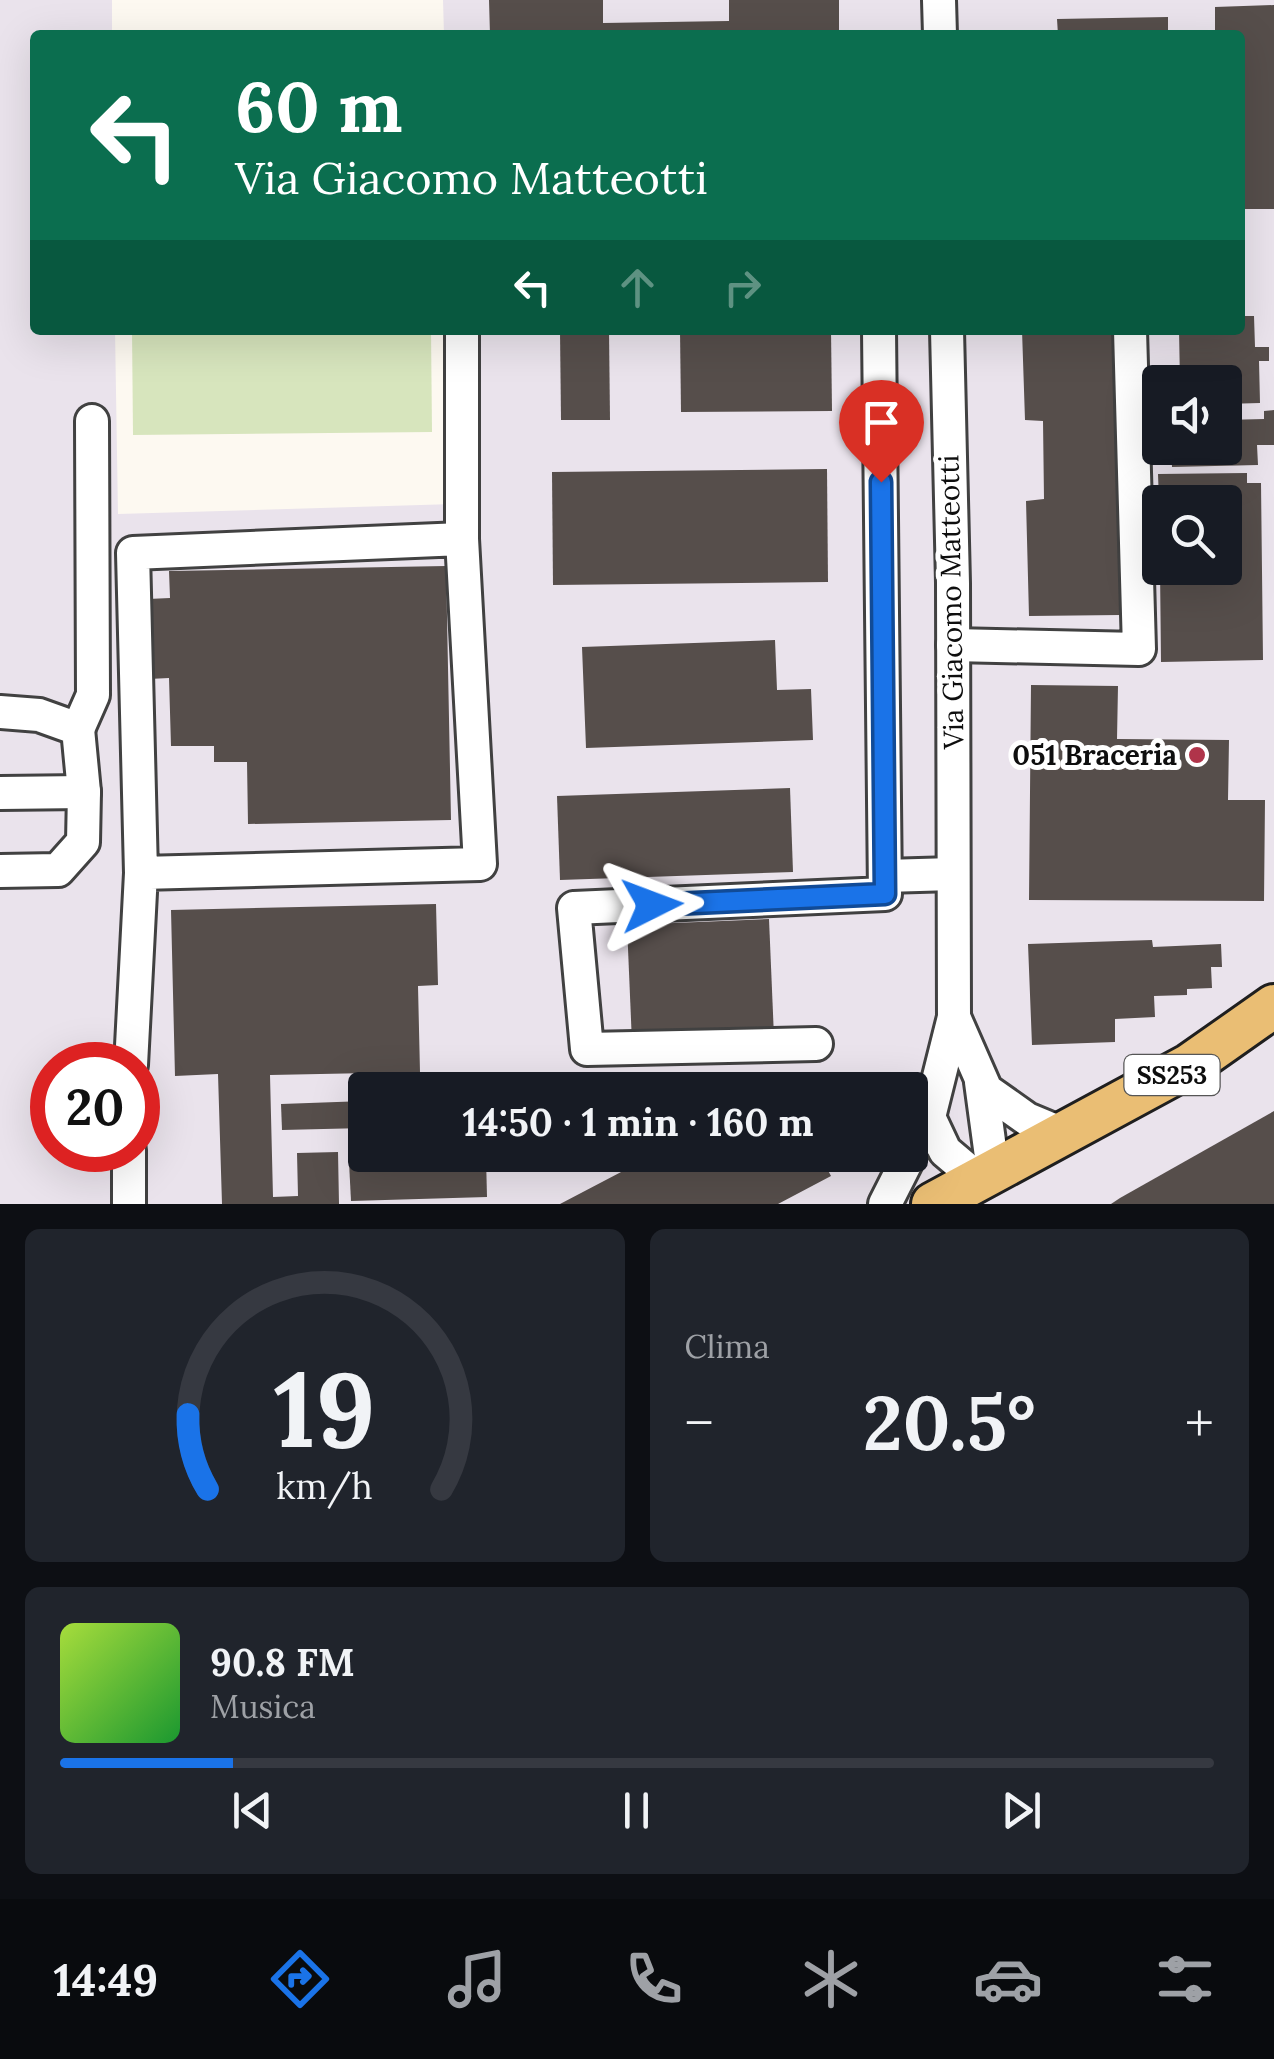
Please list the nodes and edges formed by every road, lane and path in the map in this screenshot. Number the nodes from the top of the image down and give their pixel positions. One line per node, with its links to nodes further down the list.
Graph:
1 (939, 0): 2 (street)
2 (940, 30)
3 (462, 335): 8 (street)
4 (879, 335): 17 (street)
5 (946, 335): 9 (street, Via Giacomo Matteotti)
6 (1130, 335): 9 (street)
7 (92, 421): 11 (street)
8 (462, 539): 15 (street); 15 (street)
9 (953, 645): 16 (street, Via Giacomo Matteotti)
10 (0, 712): 11 (street)
11 (78, 728): 12 (street)
12 (84, 792): 13 (street); 14 (street)
13 (0, 793)
14 (0, 871)
15 (141, 873): 20 (street)
16 (953, 874): 17 (street); 19 (street, Via Giacomo Matteotti)
17 (885, 876): 21 (street)
18 (1274, 1006): 24 (main road, SS253)
19 (954, 1017): 22 (street, Via Giacomo Matteotti); 23 (street, Via Giacomo Matteotti)
20 (133, 1042)
21 (816, 1044)
22 (982, 1082): 24 (street, Via Giacomo Matteotti); 26 (street, Via Giacomo Matteotti)
23 (929, 1117): 26 (street); 28 (street, Via Giacomo Matteotti)
24 (1063, 1134): 26 (main road, SS253)
25 (129, 1172): 27 (street)
26 (985, 1175): 29 (main road, SS253)
27 (129, 1204)
28 (885, 1204)
29 (933, 1204)

